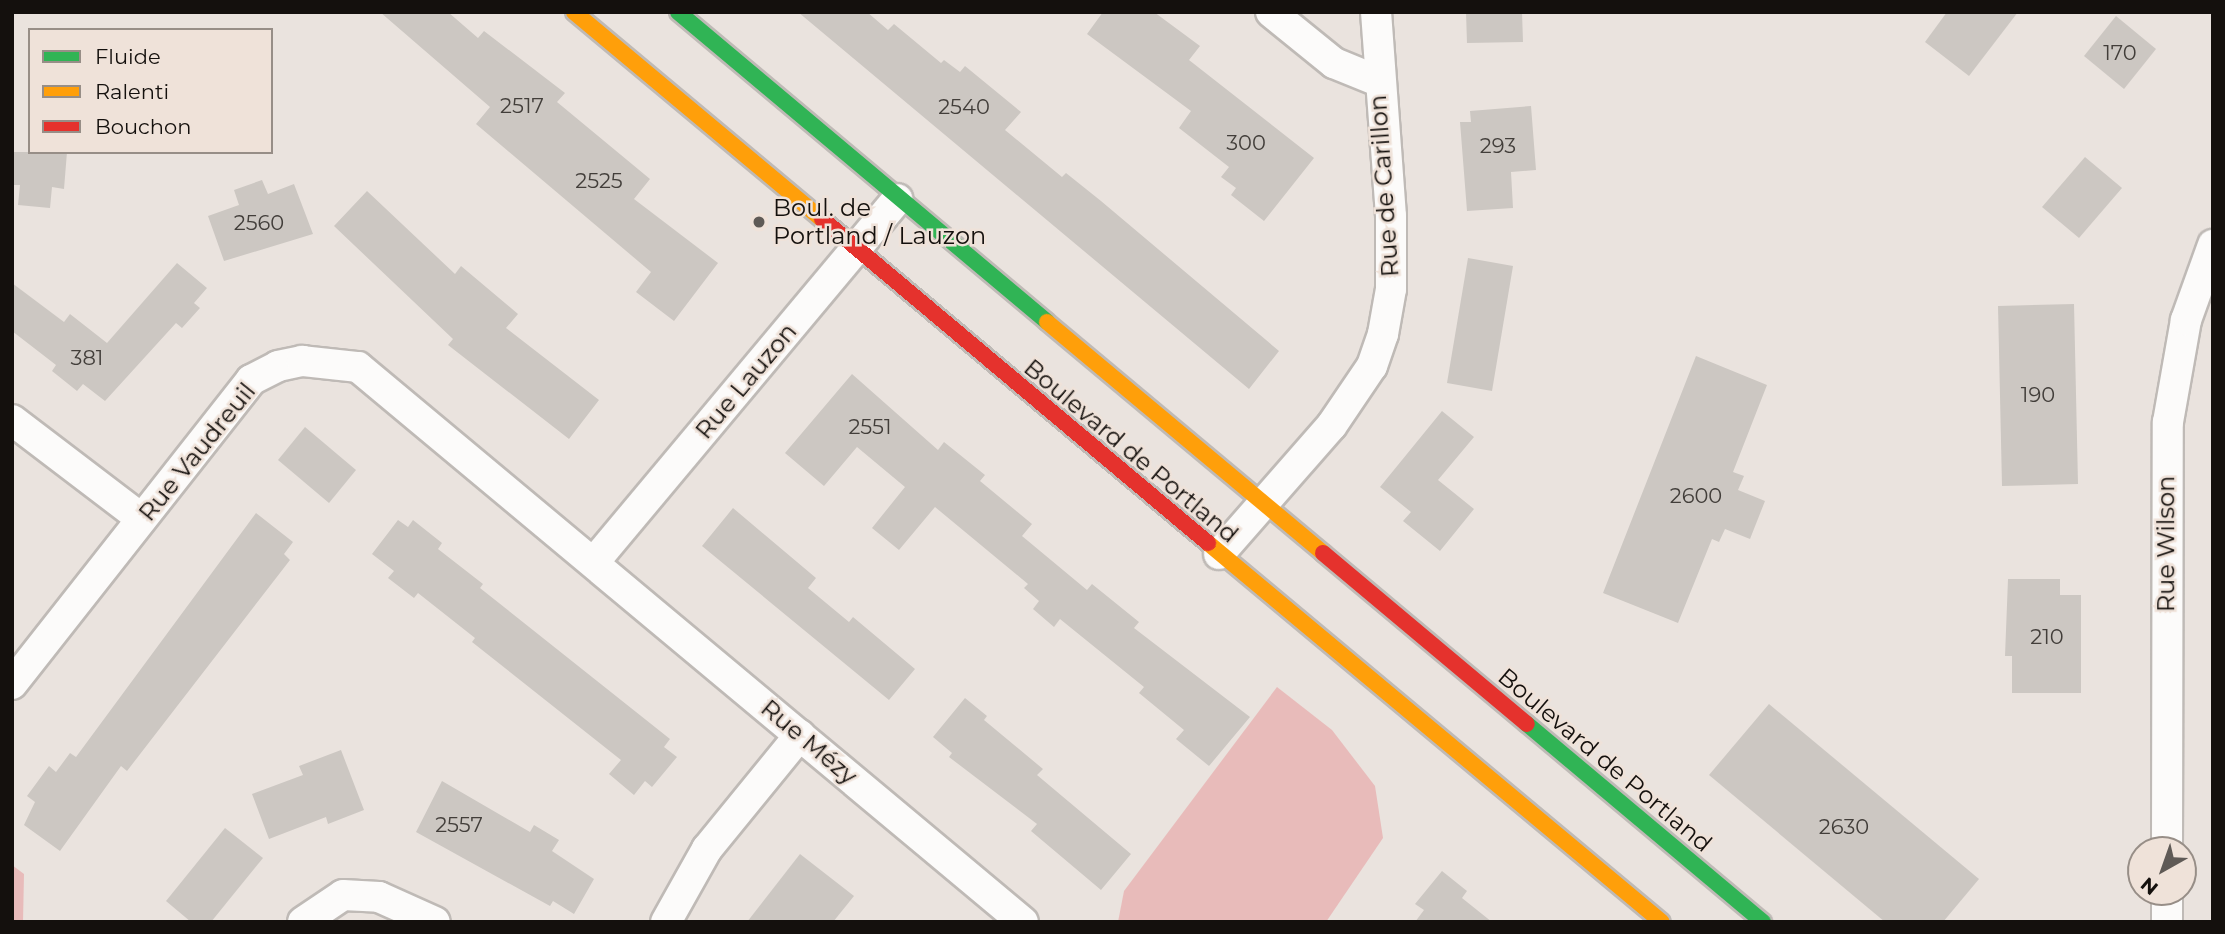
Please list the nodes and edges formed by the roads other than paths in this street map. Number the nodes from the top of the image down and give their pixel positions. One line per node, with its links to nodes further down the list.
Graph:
1 (574, 12): 8 (main road, Boulevard de Portland)
2 (678, 12): 6 (main road, Boulevard de Portland)
3 (1271, 12): 5 (street)
4 (1376, 12): 5 (street, Rue de Carillon)
5 (1378, 81): 10 (street, Rue de Carillon)
6 (898, 199): 8 (street, Rue Lauzon); 10 (main road, Boulevard de Portland)
7 (2213, 245): 16 (street, Rue Wilson)
8 (855, 250): 12 (main road, Boulevard de Portland); 13 (street, Rue Lauzon)
9 (12, 420): 11 (street)
10 (1263, 504): 12 (street, Rue de Carillon); 22 (main road, Boulevard de Portland)
11 (142, 519): 13 (street, Rue Vaudreuil); 14 (street, Rue Vaudreuil)
12 (1219, 554): 21 (main road, Boulevard de Portland)
13 (594, 562): 15 (street, Rue Mézy)
14 (12, 684)
15 (800, 735): 19 (street); 20 (street, Rue Mézy)
16 (2166, 836)
17 (303, 922): 18 (street)
18 (435, 922)
19 (666, 922)
20 (1023, 922)
21 (1662, 922)
22 (1763, 922)

